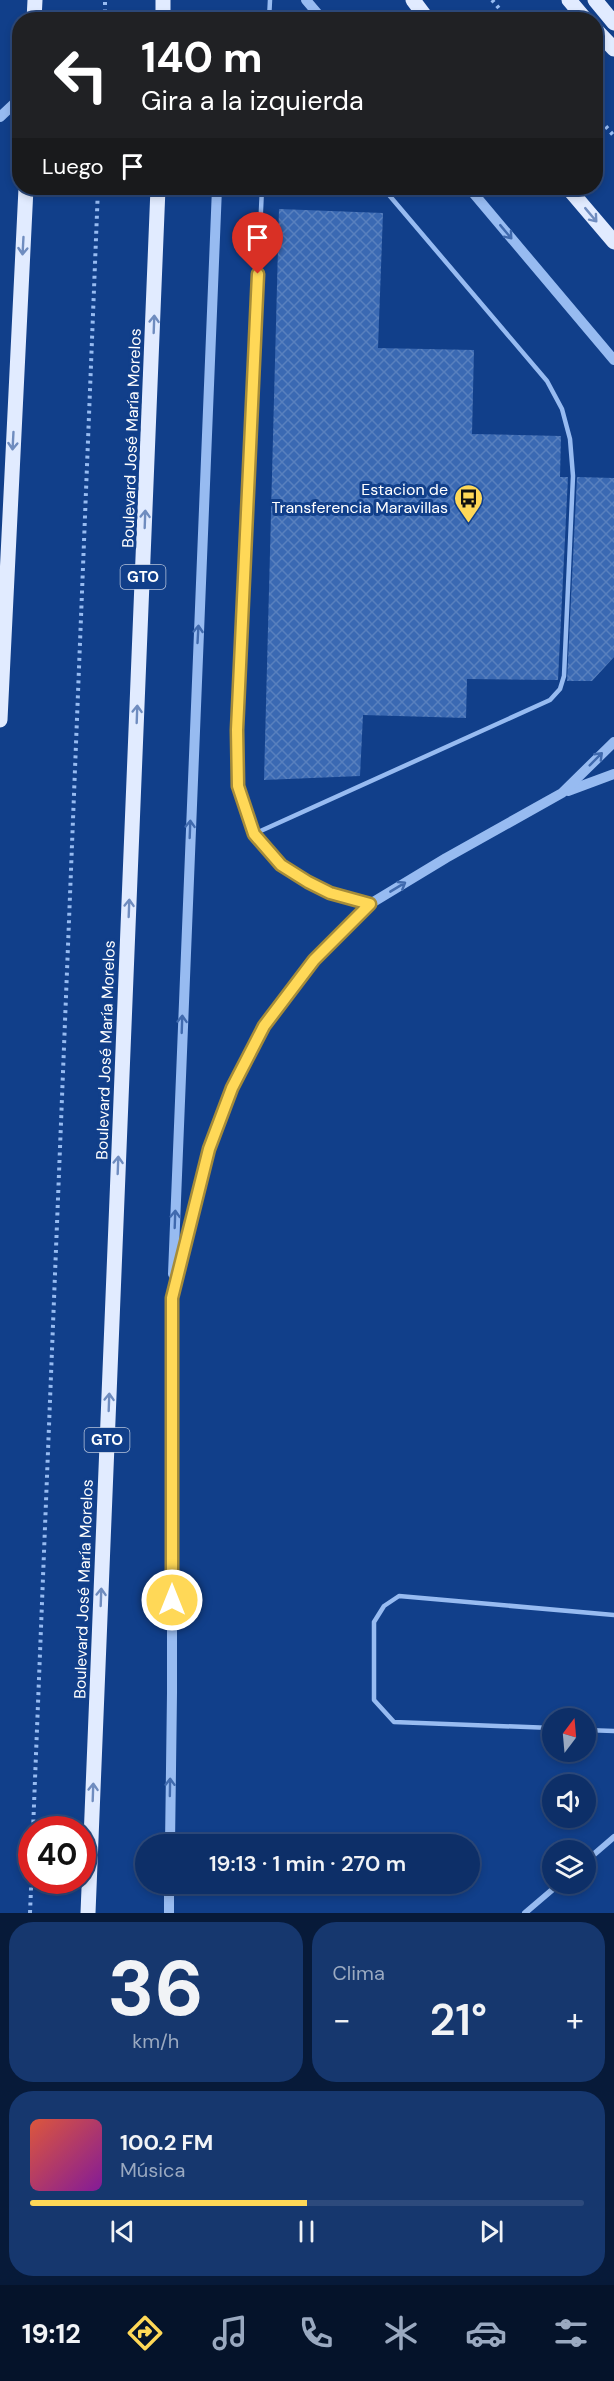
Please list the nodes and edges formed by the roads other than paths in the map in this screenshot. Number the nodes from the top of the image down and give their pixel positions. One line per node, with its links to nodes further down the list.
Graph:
1 (306, 0): 4 (street)
2 (569, 0): 5 (main road)
3 (595, 0): 6 (main road)
4 (316, 12)
5 (579, 12)
6 (614, 23)
7 (603, 37): 8 (main road)
8 (614, 49)
9 (12, 106): 10 (street)
10 (0, 117)
11 (26, 195): 20 (main road, one-way to 20)
12 (158, 195): 36 (main road, Boulevard José María Morelos / GTO, one-way to 12)
13 (217, 195): 26 (street, one-way to 13)
14 (262, 195): 24 (lane)
15 (389, 195): 24 (lane)
16 (474, 195): 19 (street, one-way to 19)
17 (574, 195): 18 (main road, one-way to 18)
18 (614, 242)
19 (614, 360)
20 (0, 720)
21 (614, 742): 23 (street, one-way to 21)
22 (614, 774): 23 (street)
23 (562, 793): 25 (street, one-way to 23)
24 (254, 834): 25 (lane)
25 (370, 904): 26 (street)
26 (172, 1298): 31 (street, one-way to 26)
27 (614, 1615): 28 (lane)
28 (542, 1728)
29 (596, 1730): 30 (lane)
30 (614, 1731)
31 (170, 1834)
32 (614, 1837): 33 (street)
33 (596, 1853)
34 (169, 1894): 37 (street)
35 (547, 1894): 38 (street)
36 (88, 1913)
37 (169, 1913)
38 (525, 1913)

